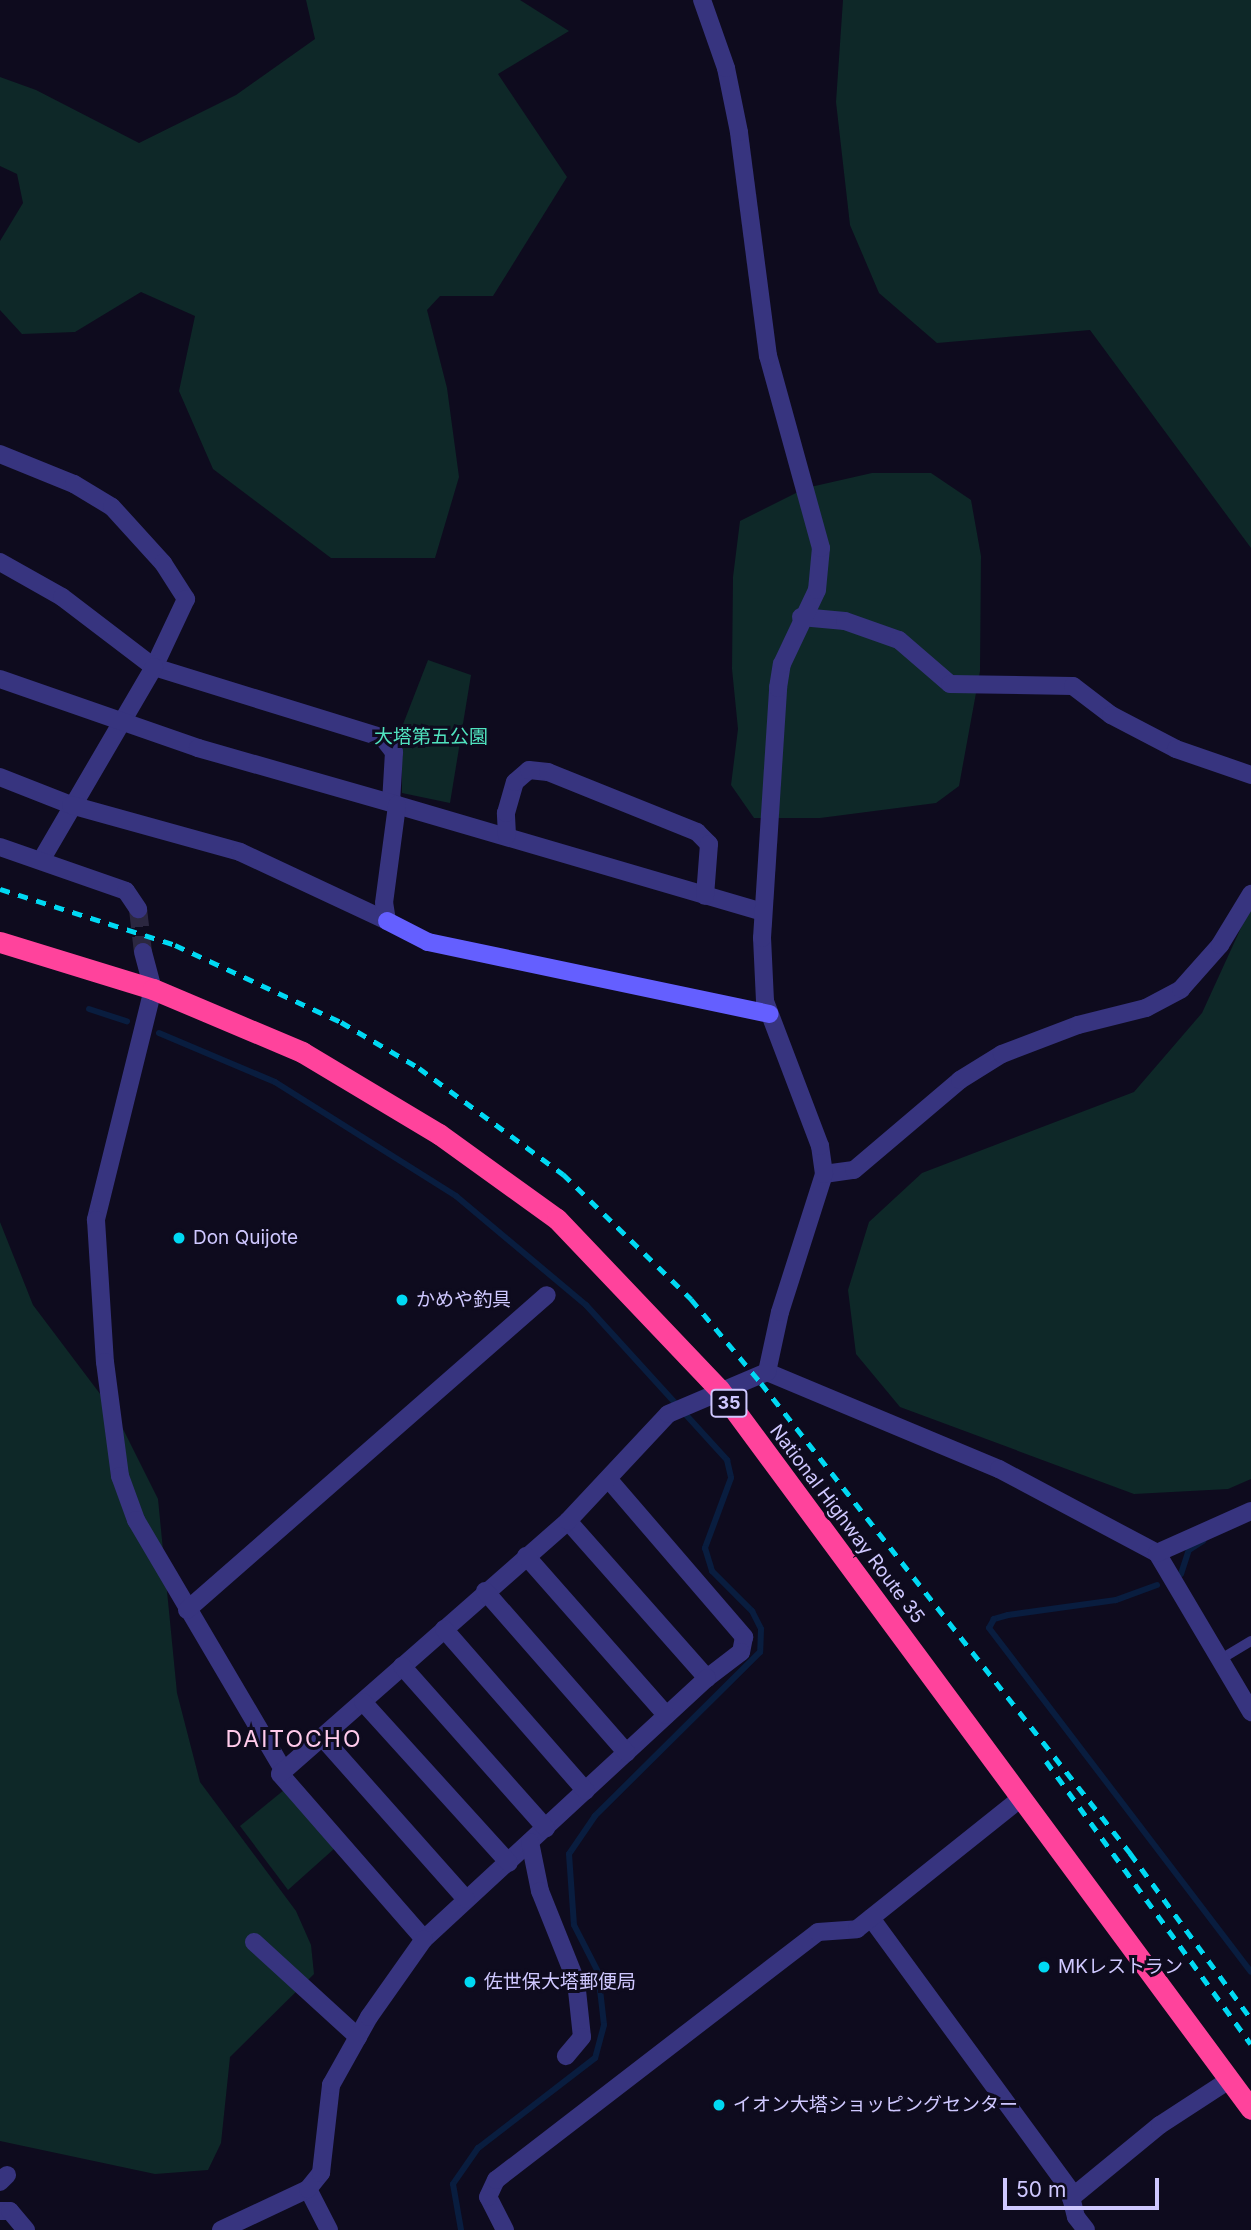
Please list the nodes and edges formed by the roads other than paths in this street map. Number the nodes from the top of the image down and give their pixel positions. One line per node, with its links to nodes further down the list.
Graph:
1 (702, 0): 4 (street)
2 (0, 454): 5 (street)
3 (0, 562): 5 (street)
4 (801, 617): 8 (street); 18 (street)
5 (154, 667): 7 (street); 10 (street)
6 (0, 678): 7 (street)
7 (119, 723): 10 (street); 11 (street)
8 (1251, 775)
9 (0, 777): 11 (street)
10 (394, 804): 12 (street); 19 (street)
11 (71, 805): 14 (street); 19 (street)
12 (507, 835): 16 (street); 16 (street)
13 (0, 847): 14 (street)
14 (42, 859): 17 (street)
15 (1251, 894): 24 (street)
16 (705, 896): 18 (street)
17 (138, 909)
18 (762, 912): 23 (street)
19 (387, 921): 23 (street)
20 (0, 942): 22 (highway, National Highway Route 35 / 35)
21 (143, 952): 22 (street)
22 (153, 989): 27 (highway, National Highway Route 35 / 35); 34 (street)
23 (769, 1014): 24 (street)
24 (824, 1174): 26 (street)
25 (547, 1295): 34 (street)
26 (767, 1372): 27 (street); 31 (street)
27 (719, 1389): 28 (street); 47 (highway, National Highway Route 35 / 35)
28 (610, 1481): 30 (street); 39 (street)
29 (1251, 1511): 31 (street)
30 (568, 1521): 32 (street); 39 (street)
31 (1157, 1553): 37 (street)
32 (526, 1556): 33 (street); 42 (street)
33 (485, 1591): 35 (street); 44 (street)
34 (187, 1610): 45 (street)
35 (444, 1629): 38 (street); 46 (street)
36 (1251, 1640): 37 (lane)
37 (1221, 1659): 41 (street)
38 (402, 1666): 40 (street); 48 (street)
39 (707, 1678): 42 (street)
40 (363, 1702): 43 (street); 50 (street)
41 (1251, 1712)
42 (666, 1715): 44 (street)
43 (322, 1737): 45 (street); 51 (street)
44 (627, 1753): 46 (street)
45 (284, 1771): 53 (street)
46 (586, 1791): 48 (street)
47 (1021, 1798): 52 (street); 57 (highway, National Highway Route 35 / 35)
48 (546, 1828): 49 (street)
49 (530, 1843): 50 (street); 56 (street)
50 (509, 1863): 51 (street)
51 (466, 1899): 53 (street)
52 (871, 1918): 60 (street); 65 (street)
53 (424, 1938): 55 (street)
54 (254, 1942): 55 (street)
55 (358, 2037): 59 (street)
56 (566, 2056)
57 (1229, 2080): 58 (highway, National Highway Route 35 / 35); 60 (street)
58 (1251, 2109)
59 (308, 2189): 63 (street); 64 (street)
60 (1071, 2198): 66 (street)
61 (0, 2211): 62 (street)
62 (26, 2230)
63 (221, 2230)
64 (329, 2230)
65 (505, 2230)
66 (1086, 2230)

